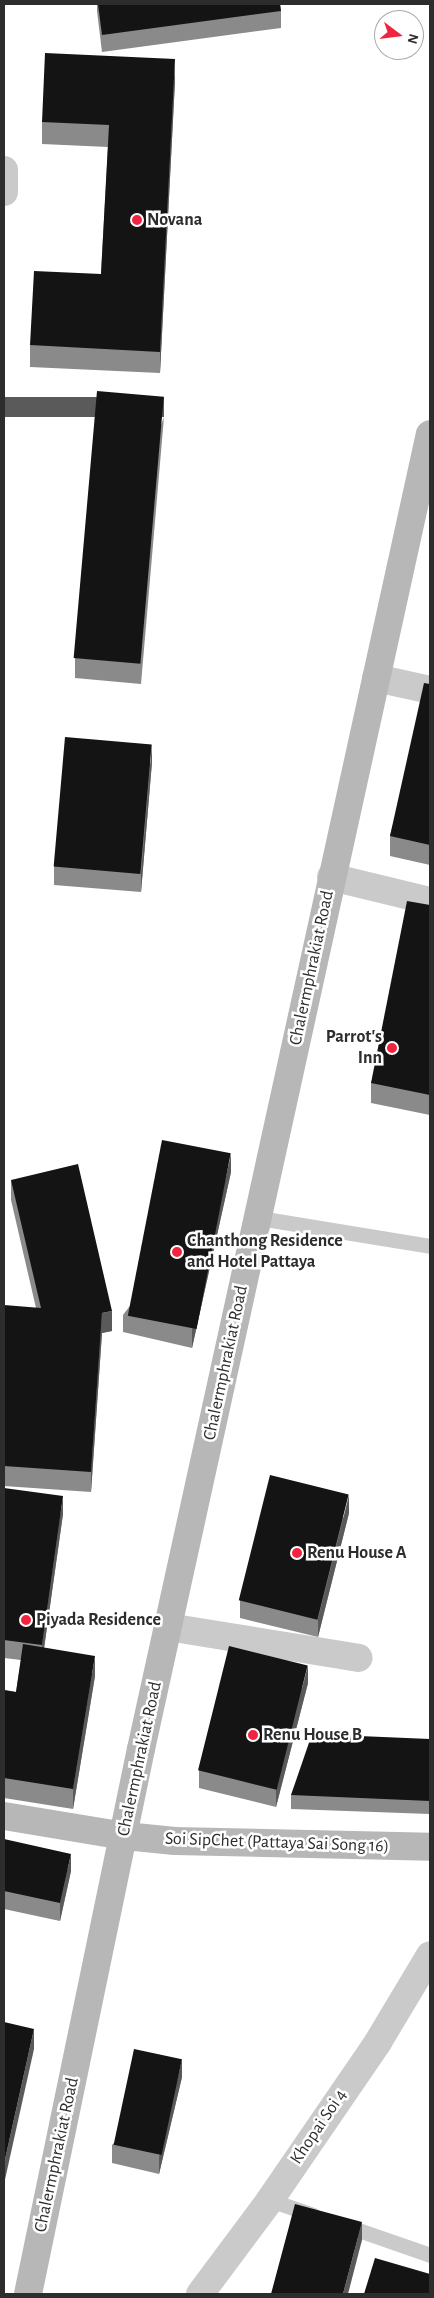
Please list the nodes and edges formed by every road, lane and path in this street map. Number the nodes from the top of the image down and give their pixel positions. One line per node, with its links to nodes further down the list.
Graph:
1 (4, 170): 2 (street)
2 (4, 192)
3 (428, 448): 4 (main road, Chalermphrakiat Road)
4 (376, 678): 5 (street); 6 (main road, Chalermphrakiat Road)
5 (430, 690)
6 (331, 877): 7 (street); 8 (main road, Chalermphrakiat Road)
7 (430, 901)
8 (258, 1218): 9 (lane); 10 (main road, Chalermphrakiat Road)
9 (430, 1246)
10 (168, 1627): 11 (street); 13 (main road, Chalermphrakiat Road)
11 (359, 1658)
12 (4, 1816): 13 (main road, Soi SipChet (Pattaya Sai Song 16))
13 (124, 1836): 14 (main road, Soi SipChet (Pattaya Sai Song 16)); 18 (main road, Chalermphrakiat Road)
14 (430, 1847)
15 (430, 1955): 16 (street, Khopai Soi 4)
16 (270, 2200): 17 (lane); 19 (street, Khopai Soi 4)
17 (430, 2254)
18 (28, 2294)
19 (200, 2294)

